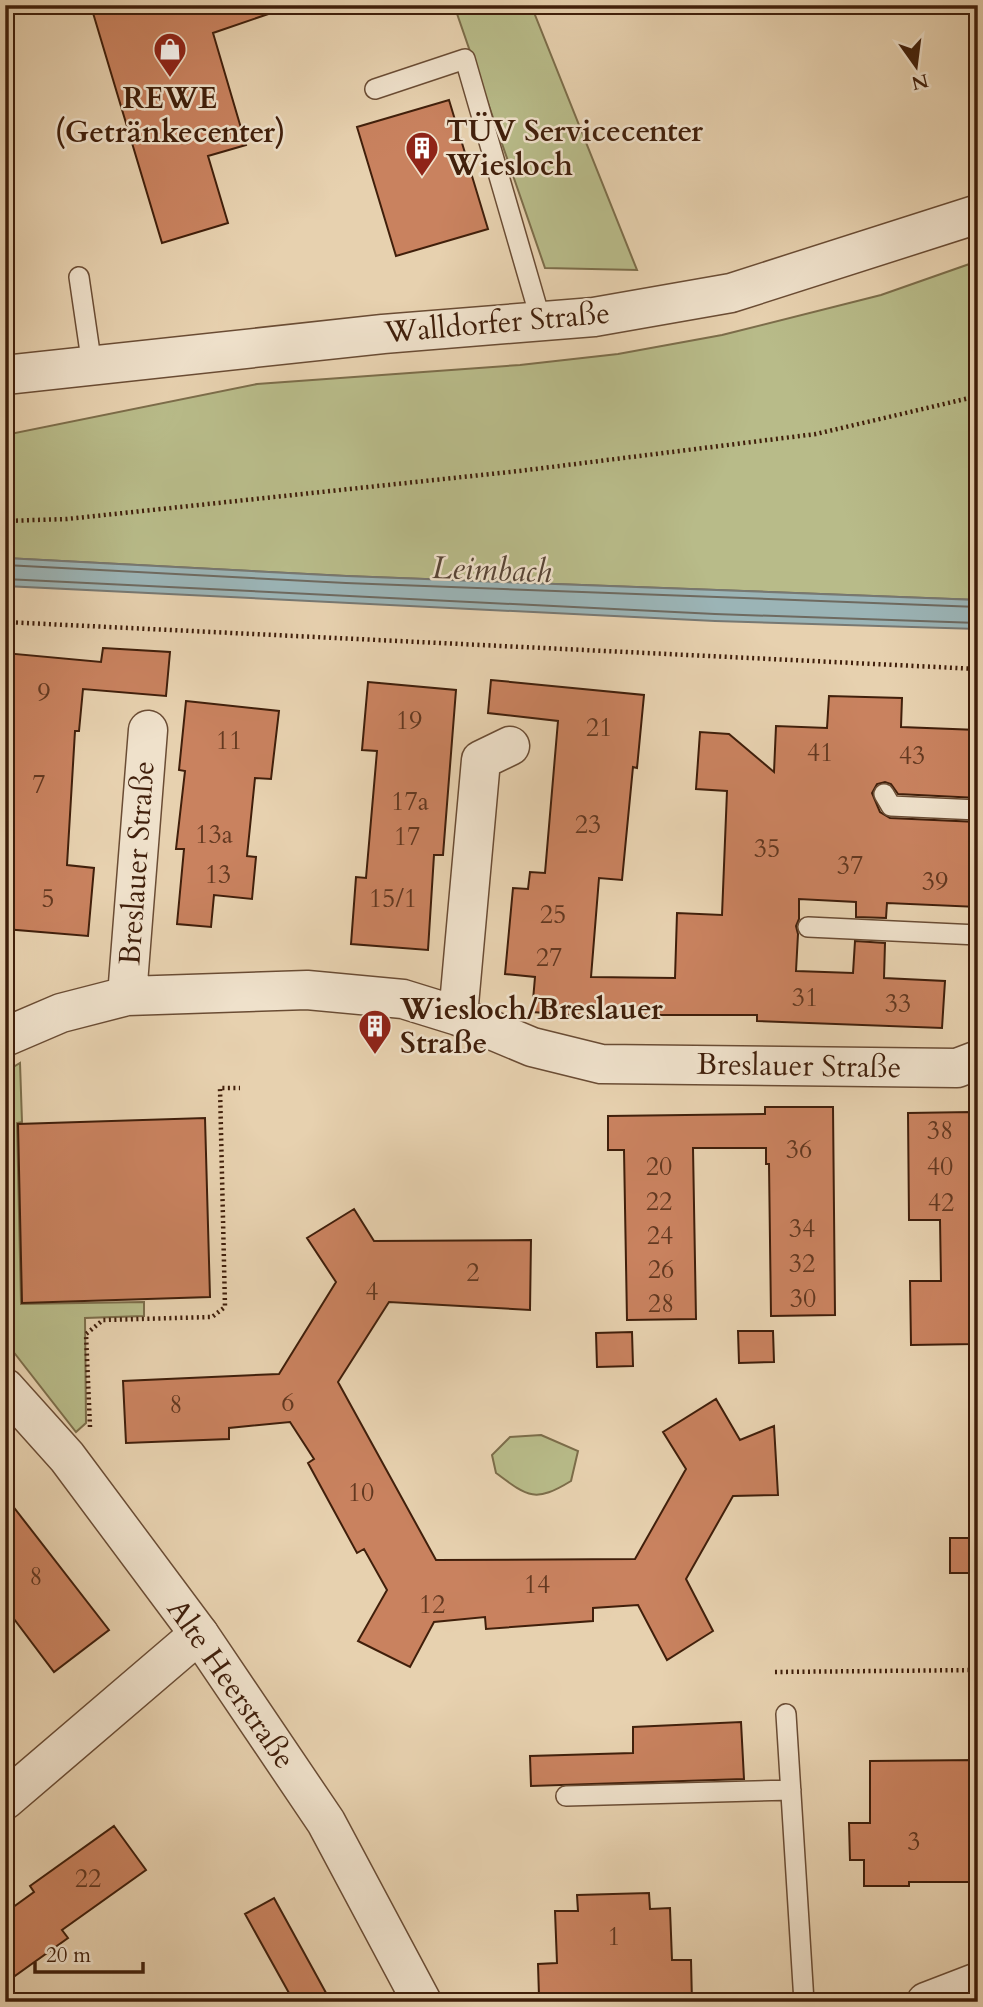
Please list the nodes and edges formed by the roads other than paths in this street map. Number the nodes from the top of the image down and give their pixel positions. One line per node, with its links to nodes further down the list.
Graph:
1 (375, 89): 4 (lane)
2 (978, 214): 4 (street, Walldorfer Straße)
3 (79, 277): 5 (lane)
4 (541, 321): 5 (street, Walldorfer Straße)
5 (92, 366): 6 (street, Walldorfer Straße)
6 (5, 376)
7 (148, 730): 13 (street, Breslauer Straße)
8 (510, 746): 14 (street)
9 (884, 794): 10 (lane)
10 (978, 810)
11 (808, 927): 12 (lane)
12 (978, 935)
13 (127, 996): 14 (street, Breslauer Straße); 15 (street, Breslauer Straße)
14 (458, 1016): 16 (street, Breslauer Straße)
15 (5, 1037)
16 (978, 1060)
17 (5, 1388): 18 (street, Alte Heerstraße)
18 (199, 1634): 22 (street); 24 (street, Alte Heerstraße)
19 (786, 1714): 20 (lane)
20 (791, 1790): 21 (lane); 25 (lane)
21 (566, 1796)
22 (5, 1800)
23 (978, 1982): 26 (street)
24 (422, 2002)
25 (804, 2002)
26 (926, 2002)

